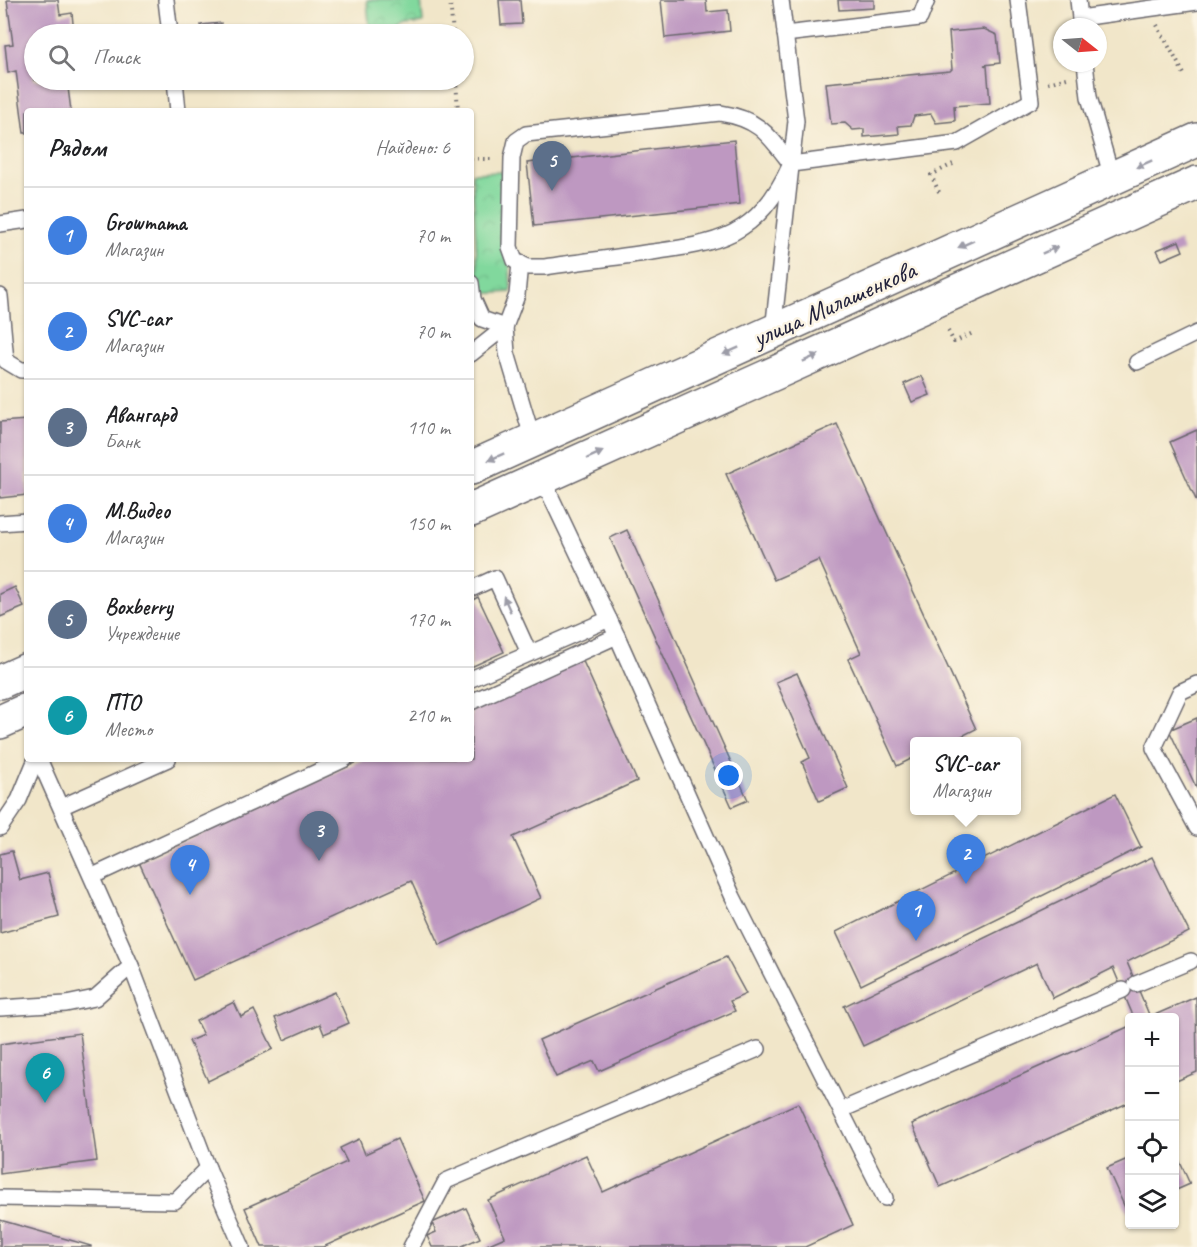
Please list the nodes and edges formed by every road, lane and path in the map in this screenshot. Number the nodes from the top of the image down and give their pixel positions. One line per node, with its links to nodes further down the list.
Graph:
1 (166, 0): 11 (lane)
2 (450, 0): 12 (path)
3 (781, 0): 13 (lane)
4 (927, 0): 13 (lane)
5 (1018, 0): 17 (lane)
6 (1078, 0): 9 (lane)
7 (1197, 2): 8 (lane)
8 (1148, 9): 10 (lane); 16 (path)
9 (1080, 18)
10 (1101, 18)
11 (169, 24)
12 (452, 24)
13 (784, 34): 23 (lane)
14 (1073, 72): 17 (path)
15 (1086, 72): 25 (lane)
16 (1185, 76)
17 (1030, 87): 23 (lane)
18 (176, 90): 20 (lane)
19 (457, 90): 21 (path)
20 (178, 108)
21 (458, 108)
22 (1197, 140): 25 (main road, улица Милашенкова, one-way to 25)
23 (792, 164): 30 (lane); 30 (lane); 34 (lane)
24 (953, 164): 27 (path)
25 (1112, 178): 34 (main road, улица Милашенкова, one-way to 34)
26 (1197, 183): 44 (main road, улица Милашенкова, one-way to 26)
27 (939, 192)
28 (24, 220): 29 (lane)
29 (0, 224)
30 (520, 263): 33 (lane)
31 (0, 296): 39 (lane)
32 (474, 301): 33 (lane)
33 (505, 327): 38 (lane); 42 (lane)
34 (773, 331): 42 (main road, улица Милашенкова, one-way to 42)
35 (948, 331): 36 (path)
36 (975, 332)
37 (1197, 333): 40 (lane)
38 (474, 352)
39 (3, 361): 41 (lane)
40 (1137, 362)
41 (24, 370)
42 (533, 440): 43 (main road, улица Милашенкова, one-way to 43)
43 (474, 467)
44 (542, 478): 45 (main road, улица Милашенкова); 49 (lane)
45 (474, 509)
46 (24, 521): 47 (lane)
47 (0, 523)
48 (474, 588): 51 (lane, one-way to 48)
49 (609, 619): 50 (lane); 51 (lane)
50 (617, 636): 56 (lane); 69 (lane)
51 (529, 653): 53 (lane)
52 (24, 671): 54 (main road)
53 (474, 678)
54 (0, 682)
55 (1197, 684): 63 (lane)
56 (474, 701)
57 (37, 762): 62 (lane)
58 (39, 762): 61 (lane)
59 (161, 762): 61 (lane)
60 (339, 762): 64 (lane)
61 (61, 807): 64 (lane)
62 (0, 828)
63 (1197, 828)
64 (93, 876): 66 (lane)
65 (1191, 961): 69 (lane)
66 (131, 966): 67 (lane); 70 (lane)
67 (0, 1008)
68 (758, 1049): 74 (lane)
69 (841, 1110): 72 (lane)
70 (208, 1168): 71 (lane); 73 (lane)
71 (0, 1198)
72 (885, 1198)
73 (242, 1247)
74 (411, 1247)

